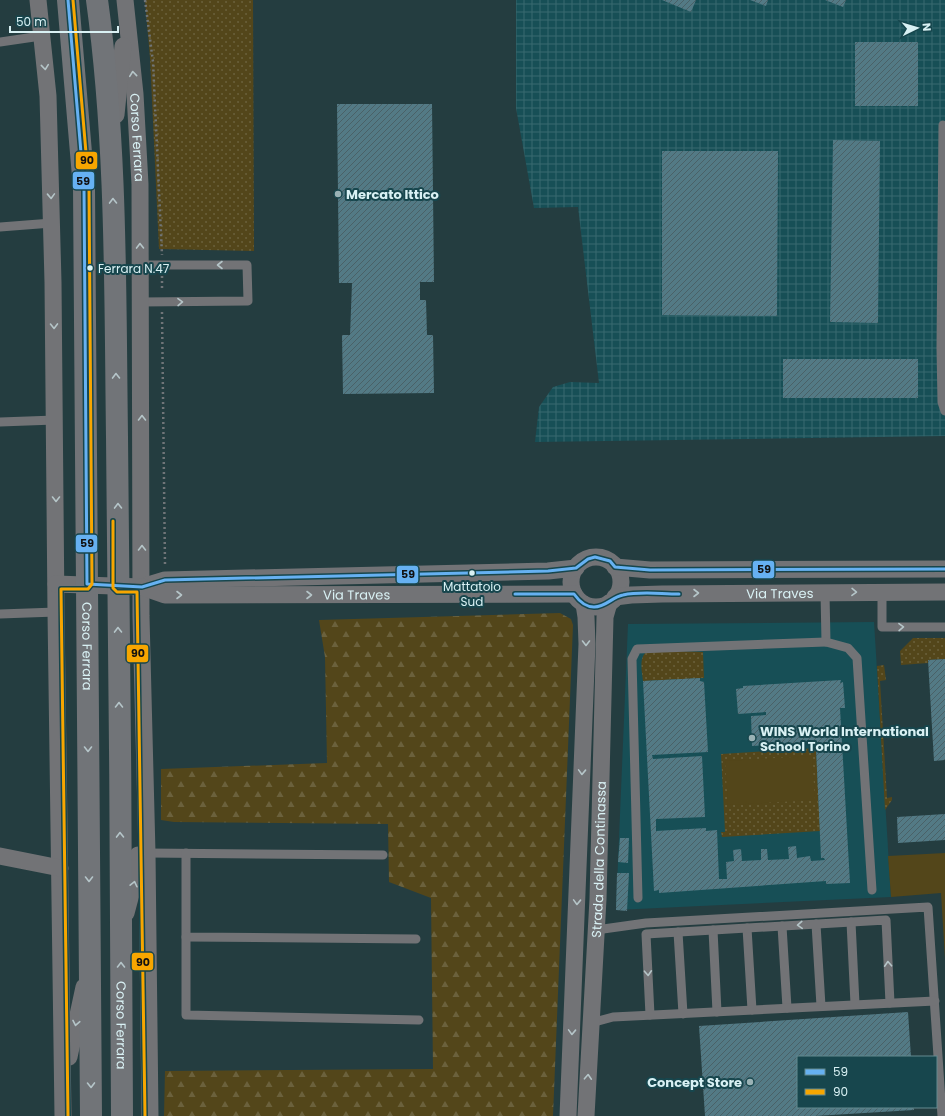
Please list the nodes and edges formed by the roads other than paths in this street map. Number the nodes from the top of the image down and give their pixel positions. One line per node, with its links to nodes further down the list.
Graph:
1 (38, 0): 5 (street, Corso Ferrara)
2 (68, 0): 21 (main road, Corso Ferrara)
3 (97, 0): 8 (main road, Corso Ferrara)
4 (126, 5): 8 (street, Corso Ferrara); 11 (street, Corso Ferrara, one-way to 4)
5 (41, 36): 6 (lane); 9 (street, Corso Ferrara, one-way to 9)
6 (0, 42)
7 (943, 126): 13 (lane)
8 (112, 172): 22 (main road, Corso Ferrara, one-way to 8)
9 (52, 223): 10 (lane); 15 (street, Corso Ferrara, one-way to 15)
10 (0, 227)
11 (141, 265): 12 (street, Corso Ferrara); 12 (lane, one-way to 11)
12 (141, 302): 23 (street, Corso Ferrara, one-way to 12)
13 (943, 348): 14 (lane)
14 (945, 411)
15 (55, 420): 16 (lane); 20 (street, Corso Ferrara, one-way to 20)
16 (0, 422)
17 (615, 567): 18 (street); 19 (street, Via Traves); 28 (street)
18 (576, 568): 23 (street, Via Traves); 27 (street)
19 (945, 569)
20 (56, 584): 21 (street, Via Traves); 29 (street, Corso Ferrara)
21 (87, 584): 22 (street, Via Traves); 51 (main road, Corso Ferrara, one-way to 51)
22 (118, 587): 23 (street, Via Traves); 48 (main road, Corso Ferrara, one-way to 22)
23 (142, 587): 27 (street, Via Traves, one-way to 27); 33 (street, Corso Ferrara)
24 (945, 592): 26 (street, Via Traves)
25 (825, 593): 26 (street, Via Traves, one-way to 26); 28 (street, Via Traves, one-way to 25); 32 (lane)
26 (882, 593): 31 (lane, one-way to 31)
27 (579, 599): 28 (street); 68 (street, Strada della Continassa, one-way to 68)
28 (612, 600): 45 (street, Strada della Continassa)
29 (56, 612): 30 (lane); 38 (street, Corso Ferrara)
30 (0, 614)
31 (945, 627)
32 (826, 642): 39 (lane); 40 (lane)
33 (146, 814): 34 (street, Corso Ferrara); 48 (street, Corso Ferrara, one-way to 33)
34 (147, 853): 35 (lane); 67 (street, Corso Ferrara)
35 (186, 853): 36 (lane); 49 (lane)
36 (384, 855)
37 (0, 856): 38 (street)
38 (60, 868): 63 (street, Corso Ferrara)
39 (872, 890)
40 (638, 898)
41 (851, 922): 42 (lane); 53 (lane, one-way to 41); 54 (lane)
42 (816, 924): 43 (lane, one-way to 43); 55 (lane)
43 (782, 926): 44 (lane); 56 (lane)
44 (747, 928): 46 (lane); 57 (lane)
45 (596, 930): 52 (lane); 62 (street, Strada della Continassa)
46 (713, 930): 47 (lane); 58 (lane)
47 (678, 932): 59 (lane); 60 (lane, one-way to 60)
48 (121, 935): 66 (main road, Corso Ferrara, one-way to 48)
49 (186, 937): 50 (lane); 61 (lane)
50 (416, 939)
51 (90, 957): 63 (street, Corso Ferrara, one-way to 63); 65 (main road, Corso Ferrara, one-way to 65)
52 (935, 1001): 53 (lane); 70 (lane)
53 (890, 1002): 54 (lane)
54 (855, 1004): 55 (lane)
55 (821, 1006): 56 (lane)
56 (787, 1008): 57 (lane)
57 (752, 1010): 58 (lane)
58 (717, 1012): 59 (lane)
59 (683, 1014): 60 (lane)
60 (650, 1015): 62 (lane)
61 (419, 1020)
62 (591, 1023): 69 (street, Strada della Continassa, one-way to 62)
63 (63, 1083): 64 (street, Corso Ferrara)
64 (63, 1116)
65 (91, 1116)
66 (122, 1116)
67 (150, 1116)
68 (568, 1116)
69 (586, 1116)
70 (942, 1116)

